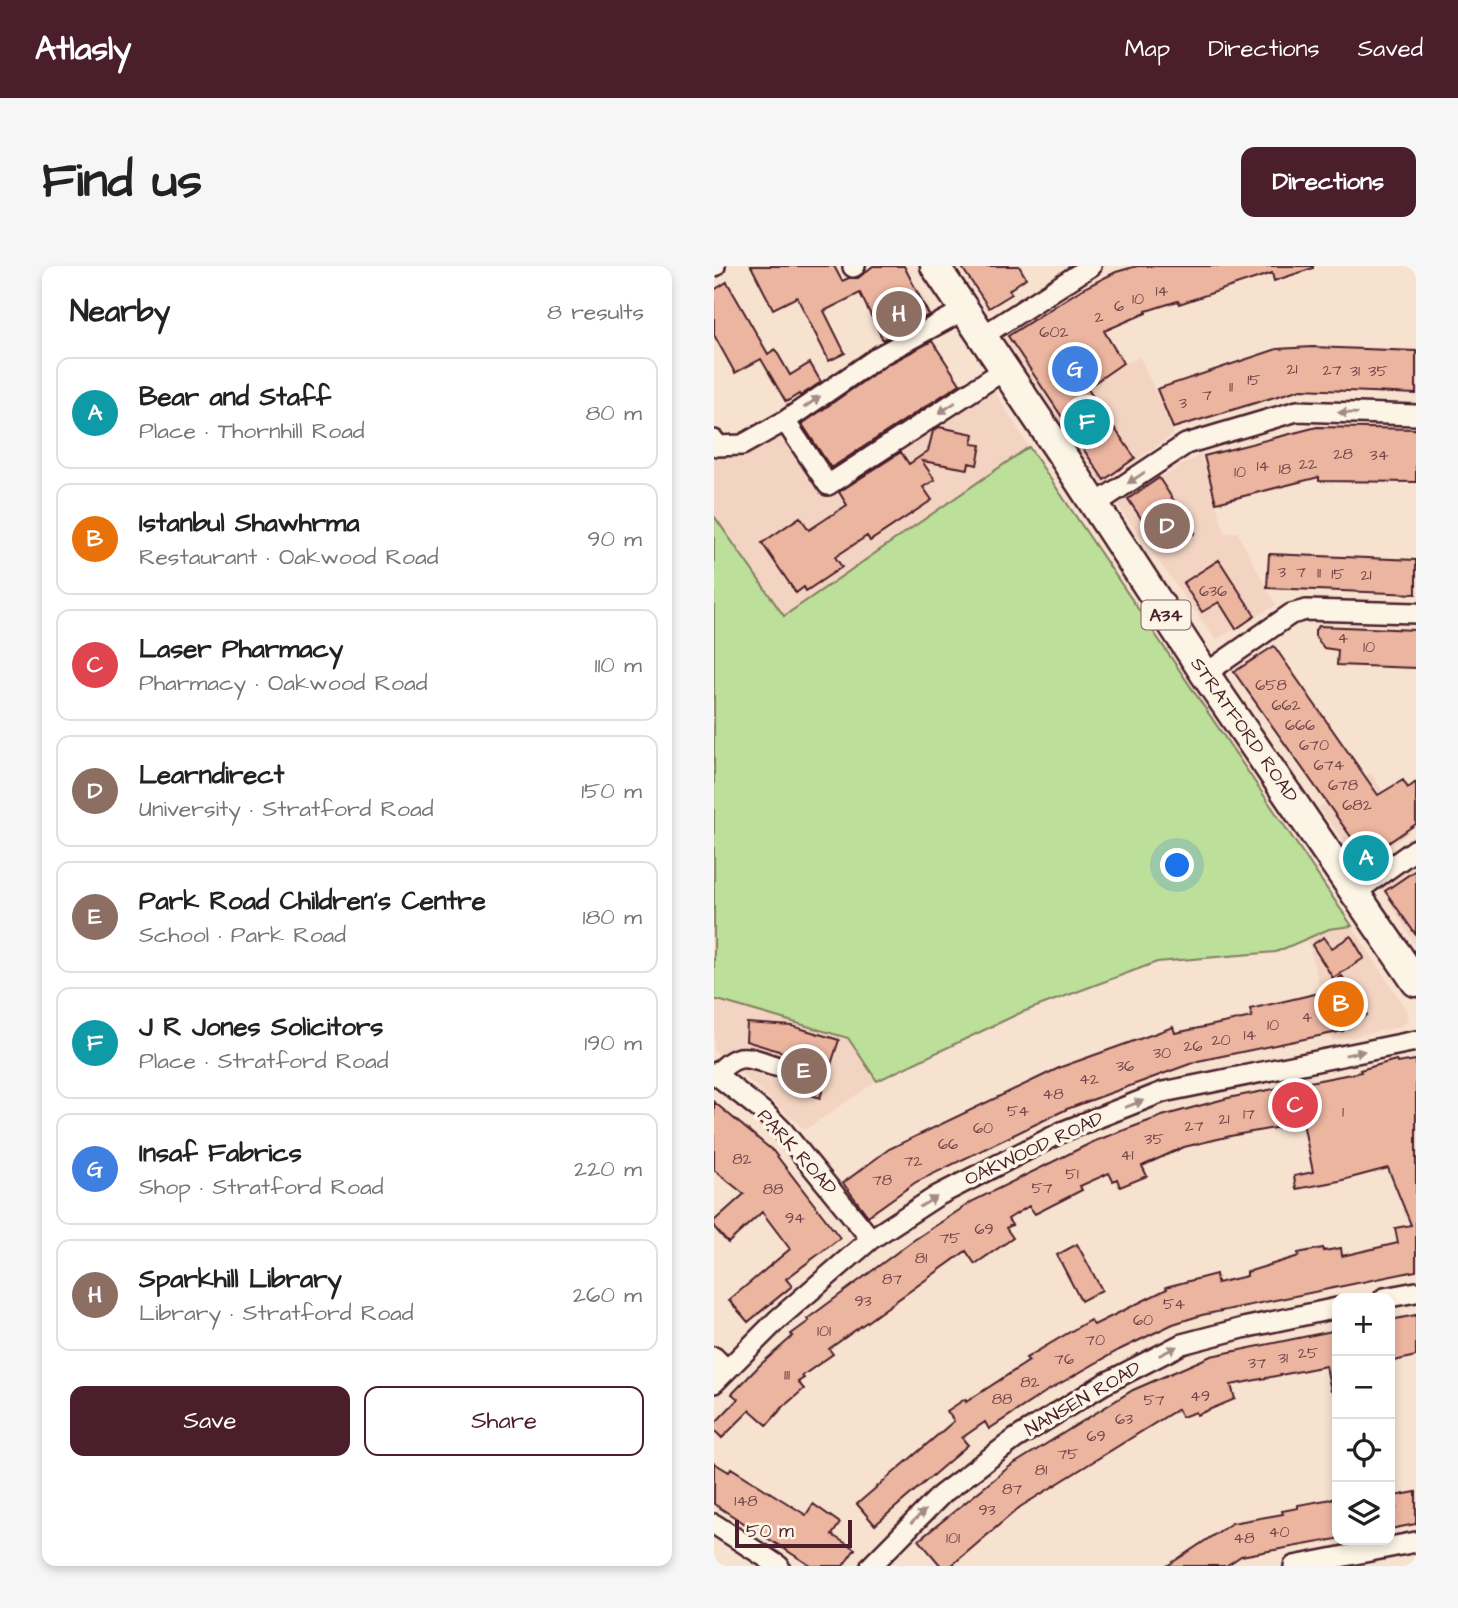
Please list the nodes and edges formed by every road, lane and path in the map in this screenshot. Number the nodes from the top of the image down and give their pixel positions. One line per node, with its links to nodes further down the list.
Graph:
1 (935, 266): 3 (highway, STRATFORD ROAD / A34)
2 (1091, 266): 4 (street)
3 (964, 310): 4 (highway, STRATFORD ROAD / A34); 7 (street, one-way to 3)
4 (981, 337): 5 (highway, STRATFORD ROAD / A34)
5 (1004, 370): 7 (street, one-way to 7); 11 (highway, STRATFORD ROAD / A34)
6 (1416, 415): 9 (street, one-way to 9)
7 (785, 421): 8 (street)
8 (714, 440)
9 (1186, 443): 10 (street); 11 (street, one-way to 11)
10 (1183, 464)
11 (1094, 505): 13 (highway, STRATFORD ROAD / A34)
12 (1416, 613): 13 (street)
13 (1205, 674): 15 (highway, STRATFORD ROAD / A34)
14 (1416, 849): 15 (street)
15 (1356, 892): 16 (highway, STRATFORD ROAD / A34)
16 (1416, 982)
17 (1416, 1041): 20 (street, OAKWOOD ROAD, one-way to 17)
18 (775, 1066): 19 (street)
19 (715, 1074): 20 (street, PARK ROAD)
20 (871, 1239): 24 (street, OAKWOOD ROAD)
21 (1416, 1292): 22 (street)
22 (1395, 1296)
23 (1332, 1309): 28 (street, NANSEN ROAD, one-way to 23)
24 (718, 1370)
25 (714, 1524): 27 (street)
26 (1416, 1542): 29 (street)
27 (779, 1566)
28 (871, 1566)
29 (1294, 1566)

